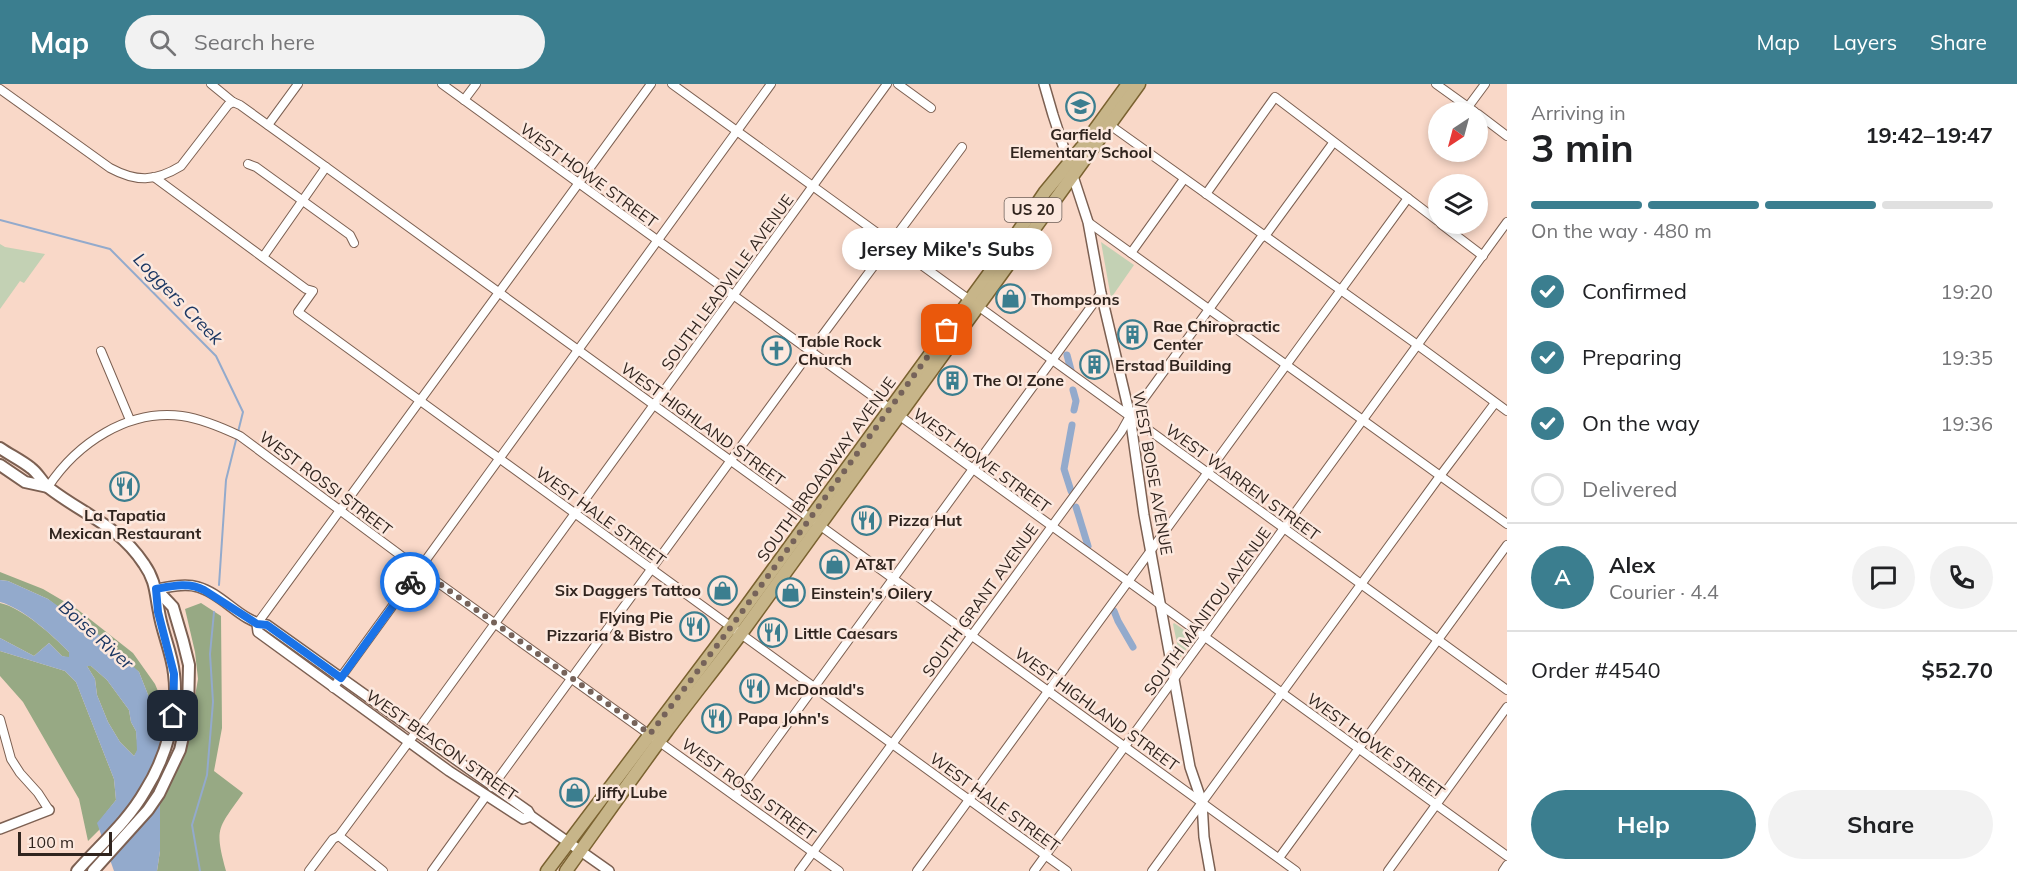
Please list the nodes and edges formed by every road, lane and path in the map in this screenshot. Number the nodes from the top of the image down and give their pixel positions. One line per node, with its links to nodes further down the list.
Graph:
1 (211, 84): 17 (street, WEST HIGHLAND STREET)
2 (298, 84): 23 (street)
3 (442, 84): 16 (street, WEST HOWE STREET)
4 (476, 84): 16 (street)
5 (651, 84): 34 (street)
6 (672, 84): 24 (street, WEST WARREN STREET)
7 (771, 84): 24 (street)
8 (887, 84): 35 (street, SOUTH LEADVILLE AVENUE)
9 (898, 84): 20 (street)
10 (1044, 84): 28 (street, WEST BOISE AVENUE)
11 (1128, 84): 22 (main road, SOUTH BROADWAY AVENUE / US 20)
12 (1139, 84): 22 (main road, SOUTH BROADWAY AVENUE / US 20)
13 (1436, 84): 18 (street)
14 (1485, 84): 19 (street)
15 (0, 90): 32 (street)
16 (464, 100): 34 (street, WEST HOWE STREET)
17 (233, 102): 23 (street, WEST HIGHLAND STREET); 32 (street)
18 (1461, 102)
19 (1477, 102)
20 (931, 108)
21 (1488, 122): 25 (street)
22 (1106, 123): 28 (main road, SOUTH BROADWAY AVENUE / US 20); 31 (main road, SOUTH BROADWAY AVENUE / US 20); 33 (street)
23 (268, 125): 30 (street, WEST HIGHLAND STREET)
24 (737, 131): 35 (street, WEST WARREN STREET); 44 (street)
25 (1507, 136)
26 (1333, 143): 36 (street); 37 (street); 43 (street, SOUTH GRANT AVENUE)
27 (962, 147): 46 (street)
28 (1070, 162): 31 (street, WEST BOISE AVENUE); 54 (main road, SOUTH BROADWAY AVENUE / US 20)
29 (248, 164): 38 (street)
30 (326, 167): 38 (street); 51 (street, WEST HIGHLAND STREET)
31 (1073, 176): 40 (street, WEST BOISE AVENUE); 54 (main road, SOUTH BROADWAY AVENUE / US 20)
32 (154, 177): 49 (street, WEST HALE STREET)
33 (1184, 179): 36 (street); 47 (street)
34 (578, 184): 44 (street, WEST HOWE STREET); 51 (street)
35 (813, 186): 46 (street, WEST WARREN STREET); 53 (street, SOUTH LEADVILLE AVENUE)
36 (1206, 194): 43 (street)
37 (1408, 198): 39 (street); 50 (street)
38 (303, 201): 45 (street); 49 (street)
39 (1428, 213)
40 (1088, 222): 47 (street); 52 (street, WEST BOISE AVENUE)
41 (1507, 222): 48 (street, SOUTH MANITOU AVENUE)
42 (1455, 234): 48 (street)
43 (1264, 236): 50 (street); 55 (street, SOUTH GRANT AVENUE)
44 (657, 241): 53 (street, WEST HOWE STREET); 57 (street)
45 (354, 243)
46 (891, 243): 54 (street, WEST WARREN STREET); 59 (street)
47 (1131, 253): 55 (street)
48 (1483, 256): 56 (street, SOUTH MANITOU AVENUE)
49 (262, 257): 62 (street, WEST HALE STREET)
50 (1341, 291): 56 (street); 61 (street)
51 (499, 293): 57 (street, WEST HIGHLAND STREET); 62 (street)
52 (1101, 293): 60 (street); 67 (street, WEST BOISE AVENUE)
53 (733, 296): 59 (street, WEST HOWE STREET); 64 (street, SOUTH LEADVILLE AVENUE)
54 (974, 303): 60 (street, WEST WARREN STREET); 66 (main road, SOUTH BROADWAY AVENUE / US 20)
55 (1209, 309): 61 (street); 67 (street, SOUTH GRANT AVENUE)
56 (1417, 345): 63 (street); 69 (street, SOUTH MANITOU AVENUE)
57 (578, 350): 64 (street, WEST HIGHLAND STREET); 71 (street)
58 (101, 351): 68 (street)
59 (810, 352): 66 (street, WEST HOWE STREET); 72 (street)
60 (1053, 360): 67 (street, WEST WARREN STREET); 74 (street)
61 (1286, 365): 69 (street); 75 (street)
62 (420, 402): 71 (street, WEST HALE STREET); 78 (street)
63 (1495, 403): 65 (street); 76 (street)
64 (654, 405): 72 (street, WEST HIGHLAND STREET); 79 (street, SOUTH LEADVILLE AVENUE)
65 (1507, 411)
66 (894, 413): 74 (street, WEST HOWE STREET); 80 (main road, SOUTH BROADWAY AVENUE / US 20)
67 (1130, 416): 75 (street, WEST WARREN STREET); 82 (street, SOUTH GRANT AVENUE); 85 (street, WEST BOISE AVENUE)
68 (130, 420): 77 (street, WEST ROSSI STREET); 78 (street, WEST ROSSI STREET)
69 (1362, 420): 76 (street); 83 (street, SOUTH MANITOU AVENUE)
70 (0, 448): 77 (main road)
71 (499, 459): 79 (street, WEST HALE STREET); 86 (street)
72 (731, 460): 80 (street, WEST HIGHLAND STREET); 87 (street)
73 (0, 465): 77 (main road)
74 (973, 470): 82 (street, WEST HOWE STREET); 88 (street)
75 (1208, 473): 83 (street, WEST WARREN STREET); 85 (street)
76 (1440, 476): 81 (street); 90 (street)
77 (48, 487): 91 (main road)
78 (341, 510): 86 (street, WEST ROSSI STREET); 94 (street)
79 (574, 513): 87 (street, WEST HALE STREET); 93 (street, SOUTH LEADVILLE AVENUE)
80 (815, 521): 88 (street, WEST HIGHLAND STREET); 95 (main road, SOUTH BROADWAY AVENUE / US 20)
81 (1507, 524)
82 (1051, 526): 89 (street, WEST HOWE STREET); 96 (street, SOUTH GRANT AVENUE)
83 (1284, 528): 90 (street, WEST WARREN STREET); 97 (street, SOUTH MANITOU AVENUE)
84 (1507, 545): 98 (street)
85 (1151, 550): 89 (street); 92 (street, WEST BOISE AVENUE)
86 (419, 569): 93 (street, WEST ROSSI STREET); 99 (street)
87 (651, 569): 95 (street, WEST HALE STREET); 100 (street)
88 (894, 578): 96 (street, WEST HIGHLAND STREET); 103 (street)
89 (1128, 582): 92 (street, WEST HOWE STREET); 104 (street)
90 (1361, 584): 98 (street, WEST WARREN STREET); 106 (street)
91 (156, 589): 94 (street, WEST BEACON STREET); 132 (main road); 133 (main road)
92 (1160, 605): 97 (street, WEST HOWE STREET); 101 (street, WEST BOISE AVENUE)
93 (495, 622): 100 (street, WEST ROSSI STREET); 109 (street, SOUTH LEADVILLE AVENUE)
94 (257, 624): 99 (street, WEST BEACON STREET); 102 (street, WEST BEACON STREET)
95 (736, 630): 103 (street, WEST HALE STREET); 110 (main road, SOUTH BROADWAY AVENUE / US 20)
96 (971, 635): 104 (street, WEST HIGHLAND STREET); 112 (street, SOUTH GRANT AVENUE)
97 (1204, 637): 101 (street, SOUTH MANITOU AVENUE); 106 (street, WEST HOWE STREET)
98 (1438, 640): 105 (street, WEST WARREN STREET); 114 (street)
99 (341, 678): 102 (street); 109 (street, WEST BEACON STREET)
100 (572, 678): 110 (street, WEST ROSSI STREET); 115 (street)
101 (1174, 679): 113 (street, SOUTH MANITOU AVENUE); 119 (street, WEST BOISE AVENUE)
102 (333, 688): 111 (street, WEST BEACON STREET)
103 (814, 688): 112 (street, WEST HALE STREET); 117 (street)
104 (1048, 690): 113 (street, WEST HIGHLAND STREET); 118 (street)
105 (1507, 690)
106 (1281, 693): 114 (street, WEST HOWE STREET); 119 (street)
107 (1507, 707): 120 (street)
108 (0, 718): 121 (street)
109 (416, 732): 111 (street, SOUTH LEADVILLE AVENUE); 115 (street, WEST BEACON STREET)
110 (655, 737): 117 (street, WEST ROSSI STREET); 125 (main road, SOUTH BROADWAY AVENUE / US 20); 126 (main road, SOUTH BROADWAY AVENUE / US 20)
111 (409, 742): 116 (street, WEST BEACON STREET); 124 (street, SOUTH LEADVILLE AVENUE)
112 (892, 744): 118 (street, WEST HALE STREET); 127 (street, SOUTH GRANT AVENUE)
113 (1125, 747): 119 (street, WEST HIGHLAND STREET); 128 (street, SOUTH MANITOU AVENUE)
114 (1359, 749): 120 (street, WEST HOWE STREET); 130 (street)
115 (492, 787): 122 (street, WEST BEACON STREET)
116 (486, 796): 122 (street, WEST BEACON STREET); 136 (street)
117 (735, 796): 127 (street, WEST ROSSI STREET)
118 (969, 799): 128 (street, WEST HALE STREET); 142 (street)
119 (1202, 802): 130 (street, WEST HIGHLAND STREET); 145 (street); 146 (street, WEST BOISE AVENUE)
120 (1436, 805): 129 (street, WEST HOWE STREET); 148 (street)
121 (49, 810): 123 (street)
122 (531, 816): 125 (street, WEST BEACON STREET)
123 (0, 829)
124 (339, 836): 134 (street, SOUTH LEADVILLE AVENUE); 135 (street)
125 (568, 842): 126 (street, WEST BEACON STREET); 137 (main road, SOUTH BROADWAY AVENUE / US 20)
126 (580, 851): 138 (main road, SOUTH BROADWAY AVENUE / US 20); 139 (street, WEST BEACON STREET)
127 (812, 852): 140 (street, SOUTH GRANT AVENUE); 141 (street, WEST ROSSI STREET)
128 (1046, 855): 143 (street, SOUTH MANITOU AVENUE); 144 (street, WEST HALE STREET)
129 (1507, 856)
130 (1279, 858): 147 (street, WEST HIGHLAND STREET)
131 (1507, 865): 149 (street)
132 (80, 868)
133 (93, 871)
134 (309, 871)
135 (383, 871)
136 (432, 871)
137 (547, 871)
138 (566, 871)
139 (609, 871)
140 (799, 871)
141 (838, 871)
142 (916, 871)
143 (1034, 871)
144 (1067, 871)
145 (1152, 871)
146 (1210, 871)
147 (1296, 871)
148 (1388, 871)
149 (1503, 871)

